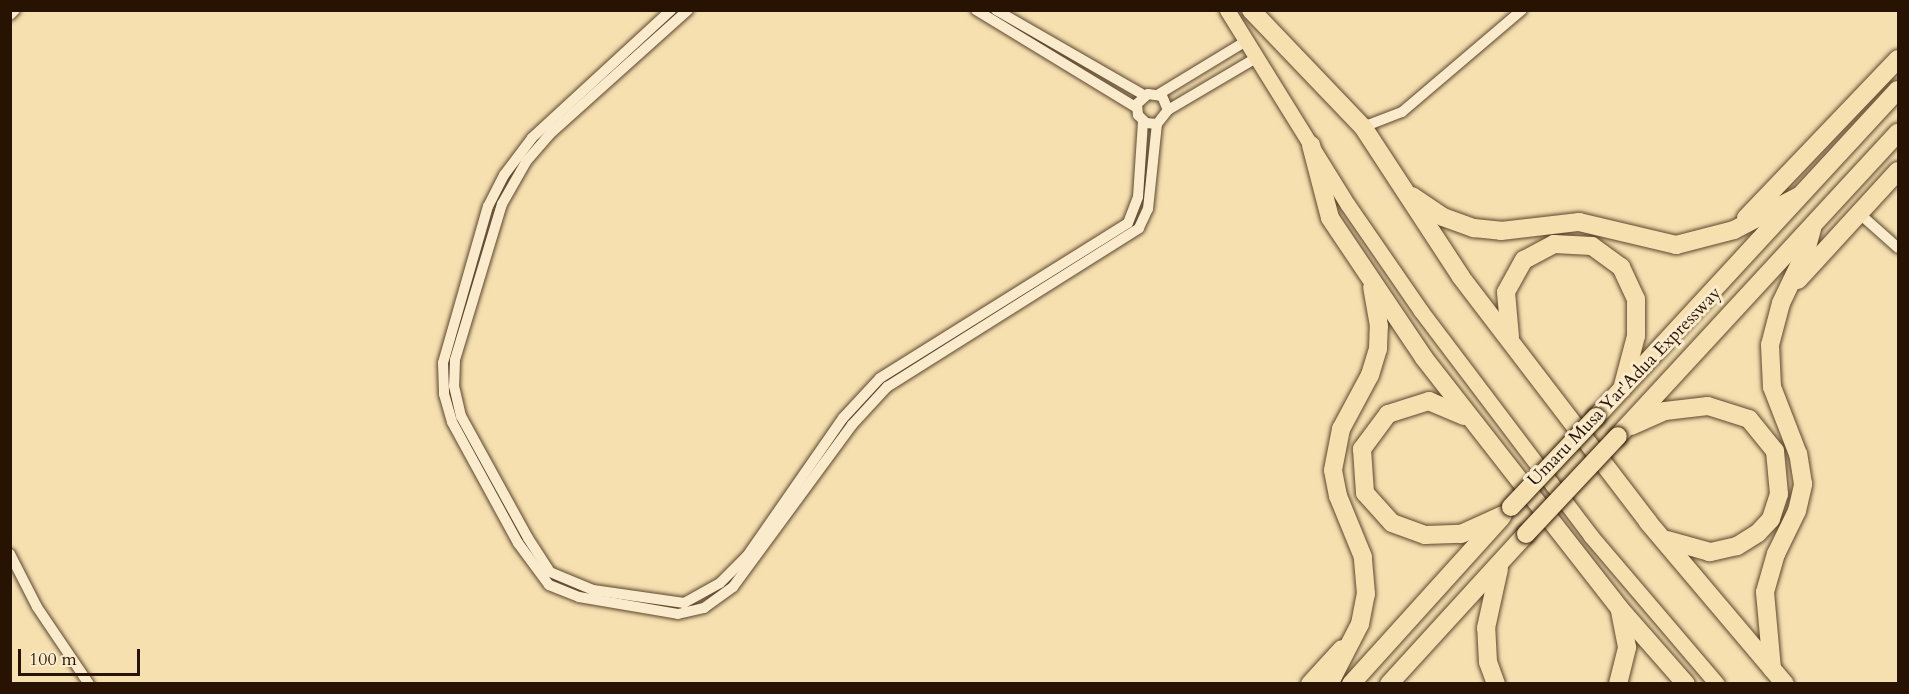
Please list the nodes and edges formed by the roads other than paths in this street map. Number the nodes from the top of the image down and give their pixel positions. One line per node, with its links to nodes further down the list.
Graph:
1 (15, 10): 9 (street)
2 (671, 10): 47 (street)
3 (688, 10): 47 (street)
4 (976, 10): 11 (street)
5 (996, 10): 11 (street)
6 (1227, 10): 10 (main road)
7 (1251, 10): 21 (highway)
8 (1522, 10): 21 (street)
9 (10, 15)
10 (1245, 41): 12 (main road); 15 (street)
11 (1050, 49): 16 (street); 17 (street)
12 (1256, 58): 18 (street); 23 (main road)
13 (1899, 59): 29 (highway)
14 (1899, 90): 26 (highway, Umaru Musa Yar'Adua Expressway)
15 (1159, 94): 16 (street); 18 (street)
16 (1144, 95): 17 (street)
17 (1137, 108): 19 (street)
18 (1168, 110): 20 (street)
19 (1143, 121): 20 (street); 30 (street)
20 (1157, 124): 32 (street)
21 (1363, 127): 25 (highway)
22 (1899, 133): 28 (highway, Umaru Musa Yar'Adua Expressway)
23 (1311, 145): 33 (highway); 59 (main road)
24 (1899, 171): 27 (highway)
25 (1408, 192): 29 (highway); 39 (highway)
26 (1806, 193): 29 (highway); 40 (highway, Umaru Musa Yar'Adua Expressway)
27 (1860, 214): 31 (street); 34 (highway)
28 (1812, 228): 34 (highway); 42 (highway, Umaru Musa Yar'Adua Expressway)
29 (1725, 233)
30 (1095, 244): 32 (street); 35 (street)
31 (1899, 248)
32 (1102, 254): 36 (street)
33 (1368, 275): 41 (highway); 49 (highway)
34 (1790, 286): 50 (highway)
35 (1018, 290): 36 (street); 37 (street)
36 (1024, 300): 38 (street)
37 (948, 333): 38 (street); 47 (street)
38 (954, 344): 47 (street)
39 (1512, 344): 40 (highway); 44 (highway)
40 (1621, 392): 43 (highway, Umaru Musa Yar'Adua Expressway, bridge)
41 (1471, 421): 43 (highway); 48 (highway)
42 (1621, 432): 44 (highway); 46 (highway, Umaru Musa Yar'Adua Expressway, bridge)
43 (1507, 511): 54 (highway, Umaru Musa Yar'Adua Expressway)
44 (1665, 539): 50 (highway)
45 (10, 554): 51 (street)
46 (1501, 564): 55 (highway, Umaru Musa Yar'Adua Expressway); 56 (highway)
47 (713, 595)
48 (1620, 609): 57 (highway); 58 (highway)
49 (1349, 642): 52 (highway); 53 (highway)
50 (1772, 669): 60 (highway)
51 (89, 684)
52 (1310, 684)
53 (1329, 684)
54 (1351, 684)
55 (1389, 684)
56 (1496, 684)
57 (1618, 684)
58 (1686, 684)
59 (1717, 684)
60 (1785, 684)

